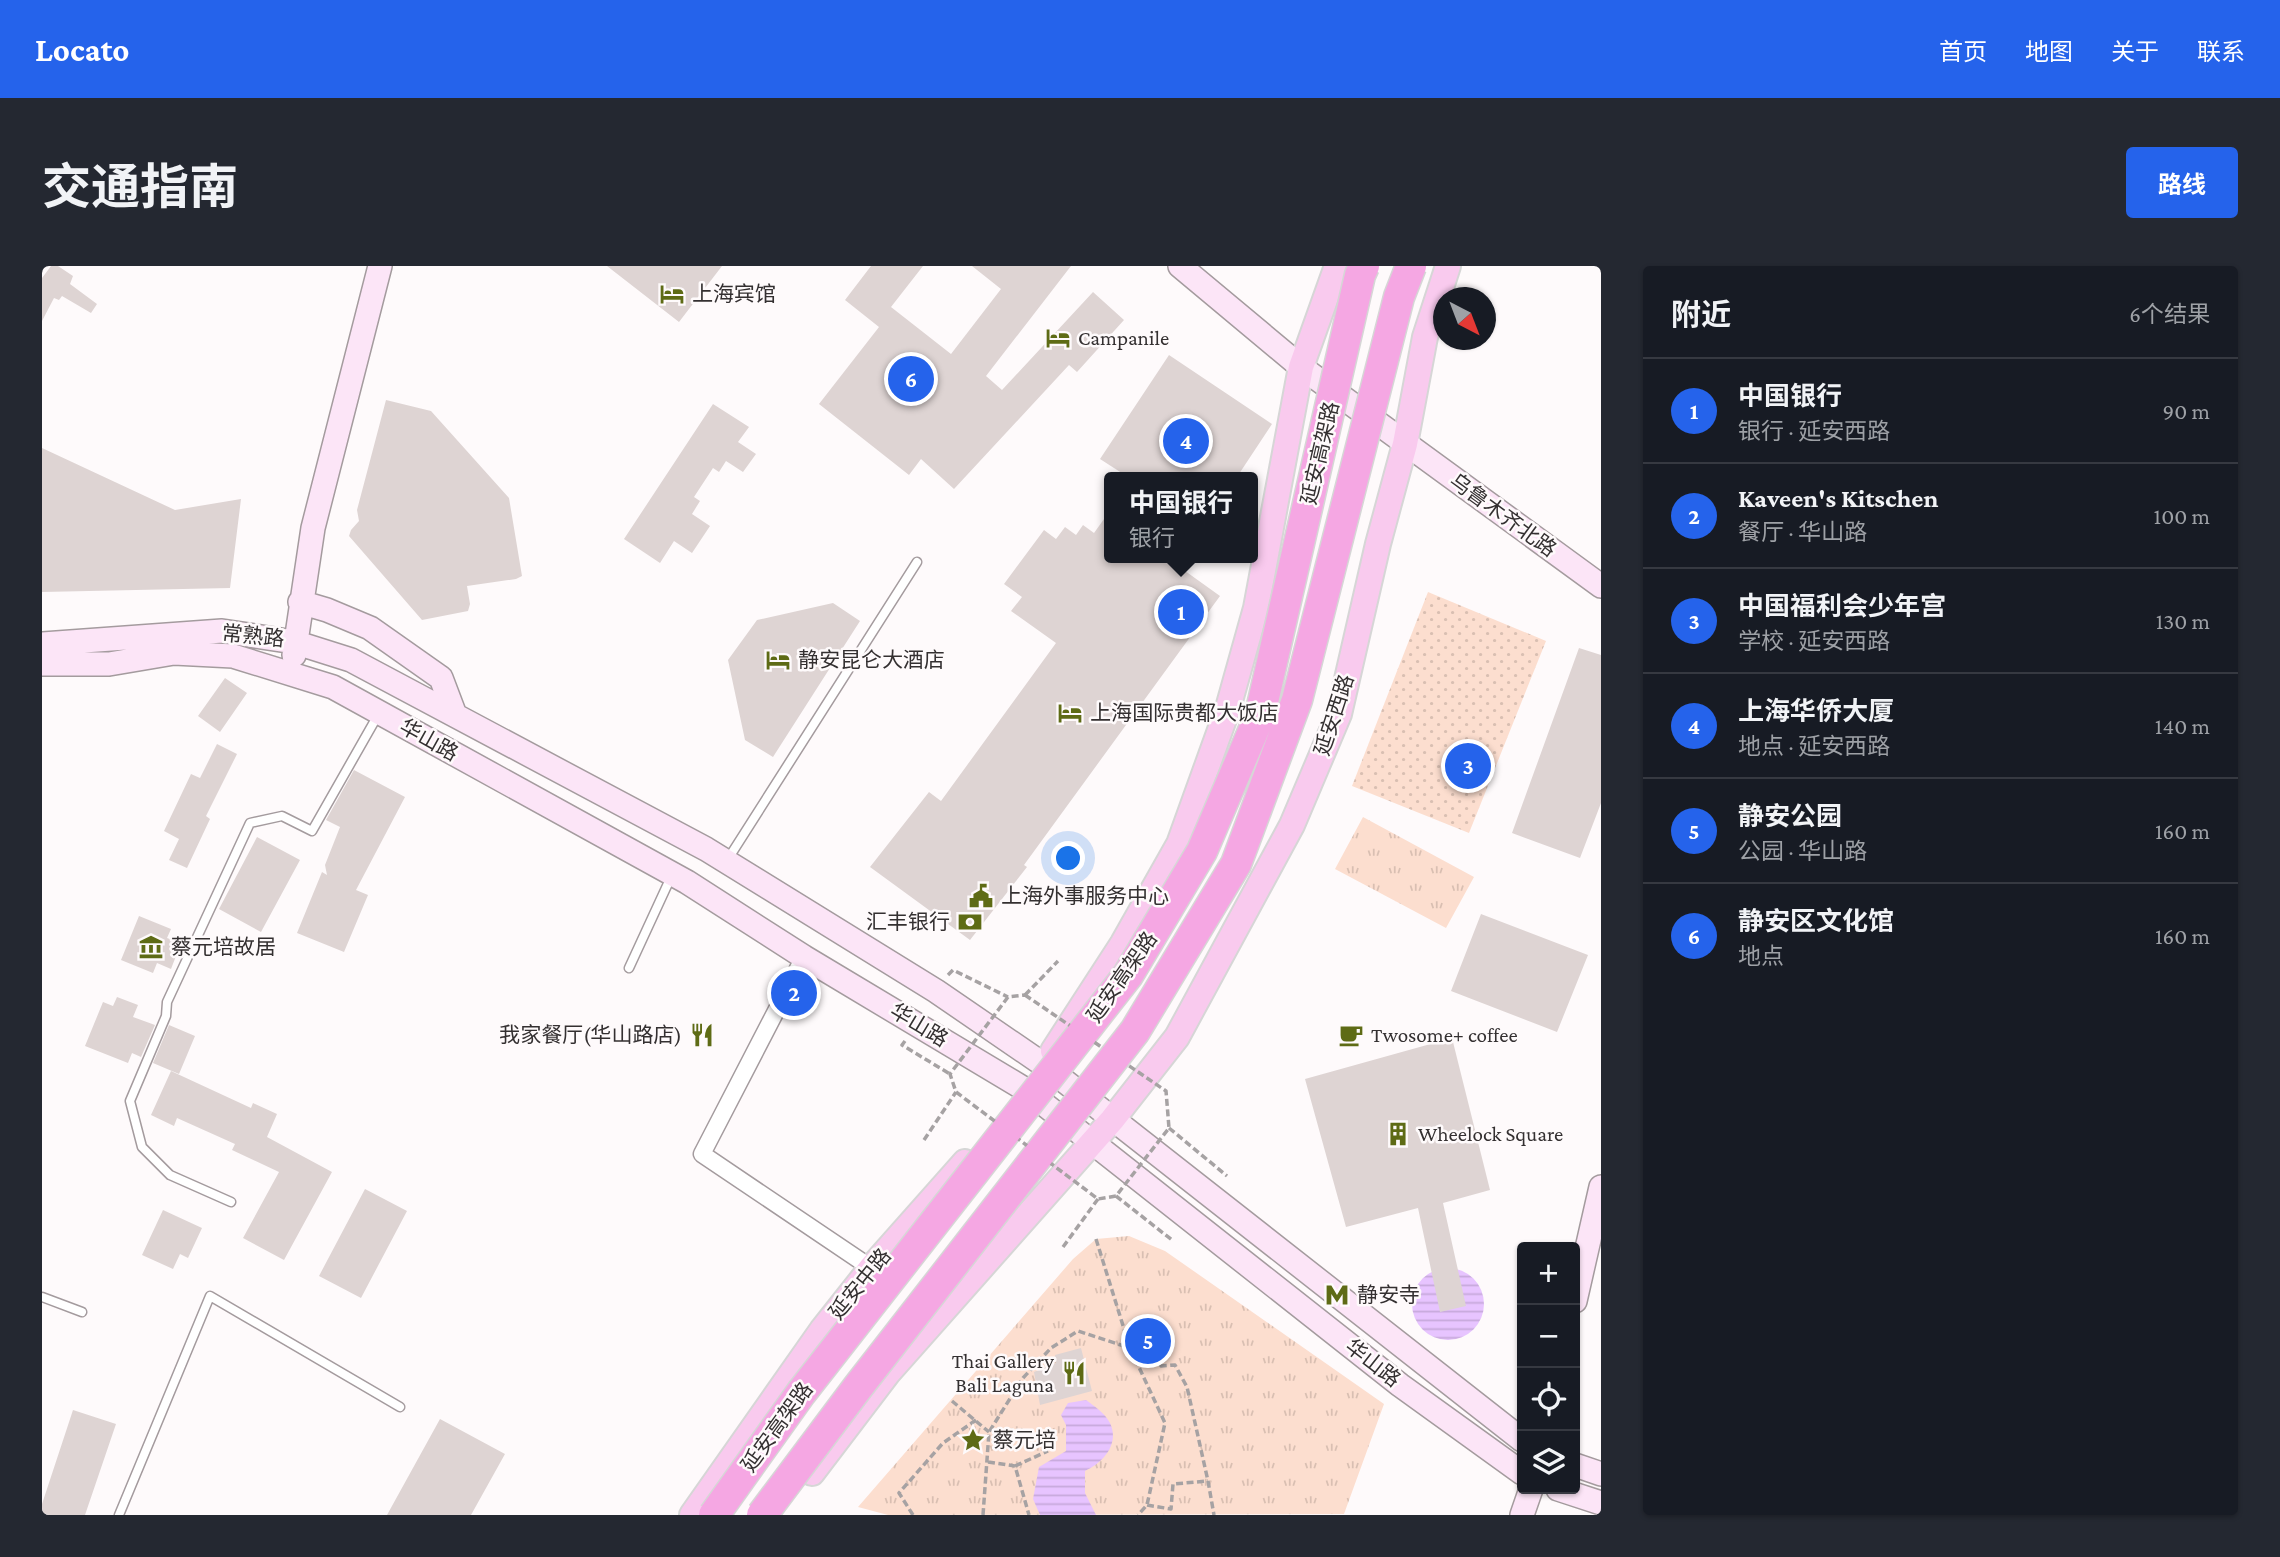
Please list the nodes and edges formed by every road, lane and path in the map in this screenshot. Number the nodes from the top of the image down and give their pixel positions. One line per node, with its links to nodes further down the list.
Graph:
1 (380, 266): 11 (main road)
2 (1180, 266): 7 (main road)
3 (1337, 266): 7 (main road)
4 (1364, 266): 67 (highway, 延安高架路, bridge)
5 (1411, 266): 68 (highway, 延安高架路, bridge)
6 (1448, 266): 8 (main road, 延安西路)
7 (1301, 367): 8 (main road, 乌鲁木齐北路); 28 (main road)
8 (1405, 444): 10 (main road, 乌鲁木齐北路); 32 (main road, 延安西路)
9 (917, 562): 19 (lane)
10 (1601, 586)
11 (300, 602): 13 (main road); 18 (main road)
12 (42, 628): 13 (main road, 常熟路)
13 (294, 642): 14 (main road, 常熟路); 16 (main road); 18 (main road, 华山路)
14 (42, 644)
15 (42, 664): 16 (main road, 常熟路)
16 (293, 676): 17 (main road, 华山路)
17 (380, 713): 20 (main road, 华山路); 40 (lane)
18 (455, 715): 19 (main road, 华山路)
19 (727, 862): 28 (main road, 华山路)
20 (672, 874): 21 (main road, 华山路); 23 (lane)
21 (804, 957): 30 (main road, 华山路); 44 (street)
22 (1058, 961): 25 (path)
23 (629, 968)
24 (953, 970): 26 (path)
25 (1025, 995)
26 (1008, 997)
27 (902, 1045): 29 (path)
28 (1044, 1065): 30 (main road, 延安中路); 32 (main road, 华山路)
29 (950, 1074)
30 (1026, 1090): 35 (main road, 华山路); 44 (main road, 延安中路)
31 (956, 1092): 34 (path)
32 (1112, 1120): 35 (main road); 53 (main road, 华山路)
33 (1169, 1128): 36 (path)
34 (924, 1140)
35 (1091, 1142): 58 (main road, 华山路); 69 (main road)
36 (1227, 1175)
37 (1116, 1196): 42 (path)
38 (1600, 1198): 45 (main road)
39 (1098, 1199): 43 (path)
40 (231, 1202)
41 (1096, 1239): 48 (path)
42 (1172, 1240)
43 (1063, 1247)
44 (871, 1268): 66 (main road, 延安中路)
45 (1580, 1280)
46 (42, 1297): 47 (lane)
47 (82, 1312)
48 (1130, 1348): 52 (path); 60 (path); 64 (path)
49 (952, 1401): 51 (path)
50 (400, 1407): 65 (lane)
51 (976, 1420): 52 (path); 70 (path)
52 (989, 1432): 55 (path)
53 (1517, 1436)
54 (1048, 1451): 56 (path)
55 (987, 1462): 56 (path); 71 (path)
56 (1015, 1466): 72 (path)
57 (1580, 1467): 59 (main road)
58 (1517, 1469)
59 (1601, 1474)
60 (1208, 1480): 64 (path); 74 (path)
61 (1529, 1494): 75 (main road)
62 (1574, 1494): 63 (main road)
63 (1601, 1503)
64 (1147, 1505): 73 (path)
65 (119, 1515)
66 (692, 1515)
67 (714, 1515)
68 (762, 1515)
69 (780, 1515)
70 (913, 1515)
71 (983, 1515)
72 (1029, 1515)
73 (1138, 1515)
74 (1214, 1515)
75 (1522, 1515)

